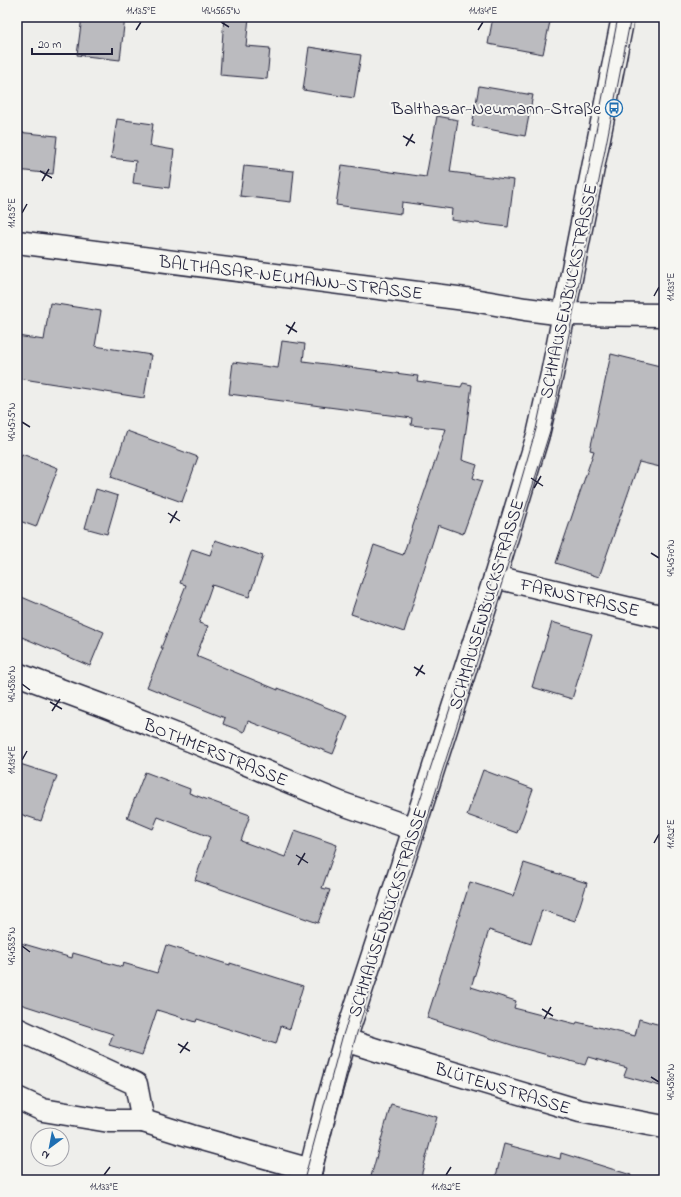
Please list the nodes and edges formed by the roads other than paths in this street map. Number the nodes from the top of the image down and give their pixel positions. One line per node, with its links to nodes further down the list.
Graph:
1 (623, 17): 3 (street, SCHMAUSENBUCKSTRASSE)
2 (17, 242): 3 (street, BALTHASAR-NEUMANN-STRASSE)
3 (564, 314): 4 (street, BALTHASAR-NEUMANN-STRASSE); 5 (street, SCHMAUSENBUCKSTRASSE)
4 (664, 315)
5 (495, 577): 6 (street, FARNSTRASSE); 8 (street, SCHMAUSENBUCKSTRASSE)
6 (664, 617)
7 (17, 674): 8 (street, BOTHMERSTRASSE)
8 (414, 829): 10 (street, SCHMAUSENBUCKSTRASSE)
9 (17, 1029): 12 (street)
10 (345, 1040): 13 (street, BLÜTENSTRASSE); 14 (street, SCHMAUSENBUCKSTRASSE)
11 (17, 1098): 12 (street)
12 (144, 1121): 14 (street)
13 (664, 1127)
14 (309, 1175)

